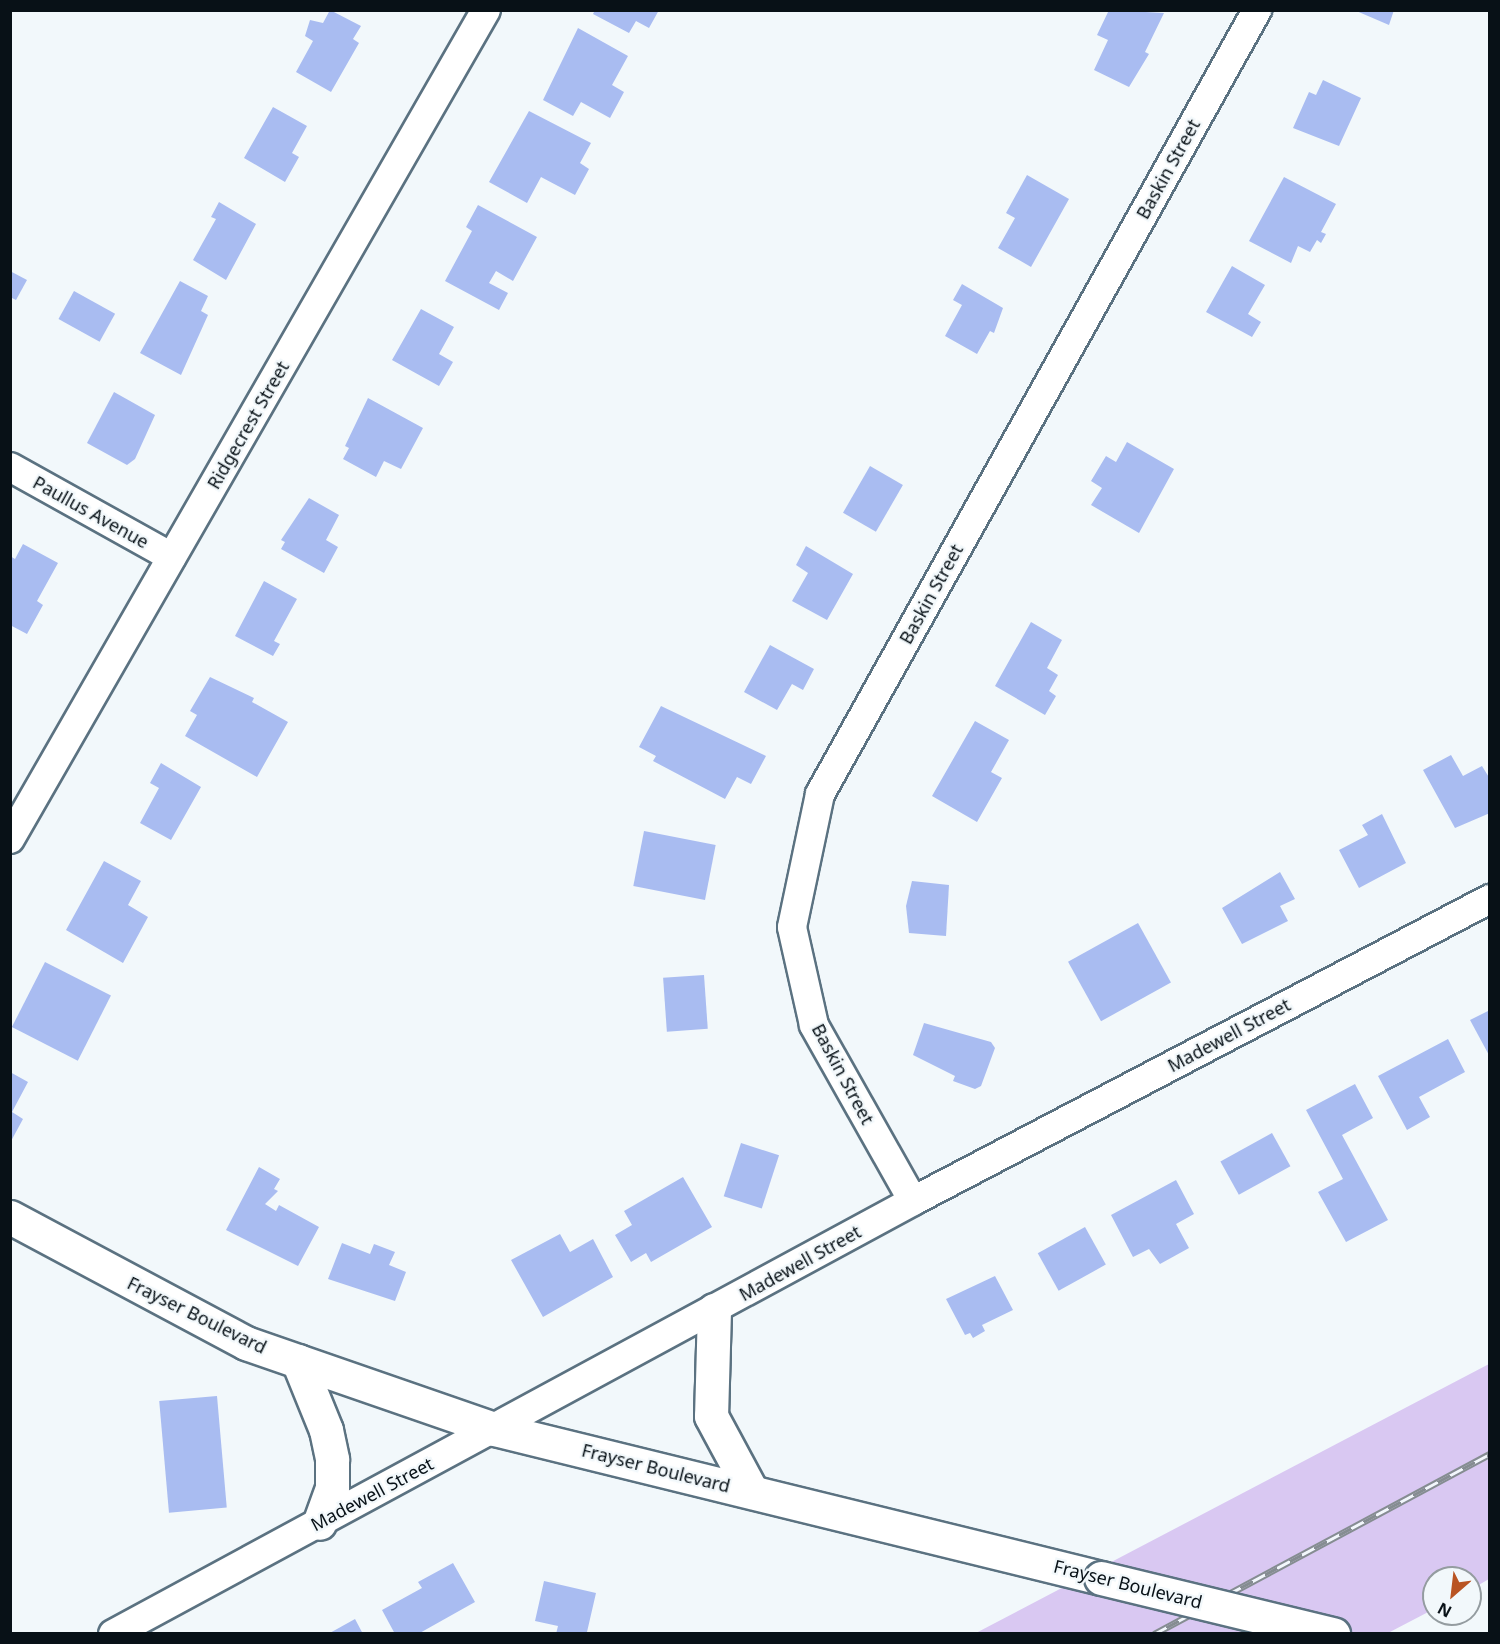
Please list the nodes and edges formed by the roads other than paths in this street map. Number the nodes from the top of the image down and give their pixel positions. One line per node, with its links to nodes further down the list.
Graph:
1 (486, 10): 4 (street, Ridgecrest Street)
2 (1257, 10): 7 (street, Baskin Street)
3 (10, 467): 4 (street, Paullus Avenue)
4 (172, 557): 5 (street, Ridgecrest Street)
5 (10, 839)
6 (1490, 899): 7 (street, Madewell Street)
7 (913, 1201): 9 (street, Madewell Street)
8 (10, 1217): 10 (main road, Frayser Boulevard)
9 (714, 1310): 11 (street, Madewell Street); 12 (main road)
10 (298, 1361): 11 (main road, Frayser Boulevard); 13 (main road)
11 (494, 1429): 12 (main road, Frayser Boulevard); 13 (street, Madewell Street)
12 (752, 1492): 15 (main road, Frayser Boulevard, bridge)
13 (319, 1523): 14 (street, Madewell Street)
14 (113, 1634)
15 (1333, 1634)

